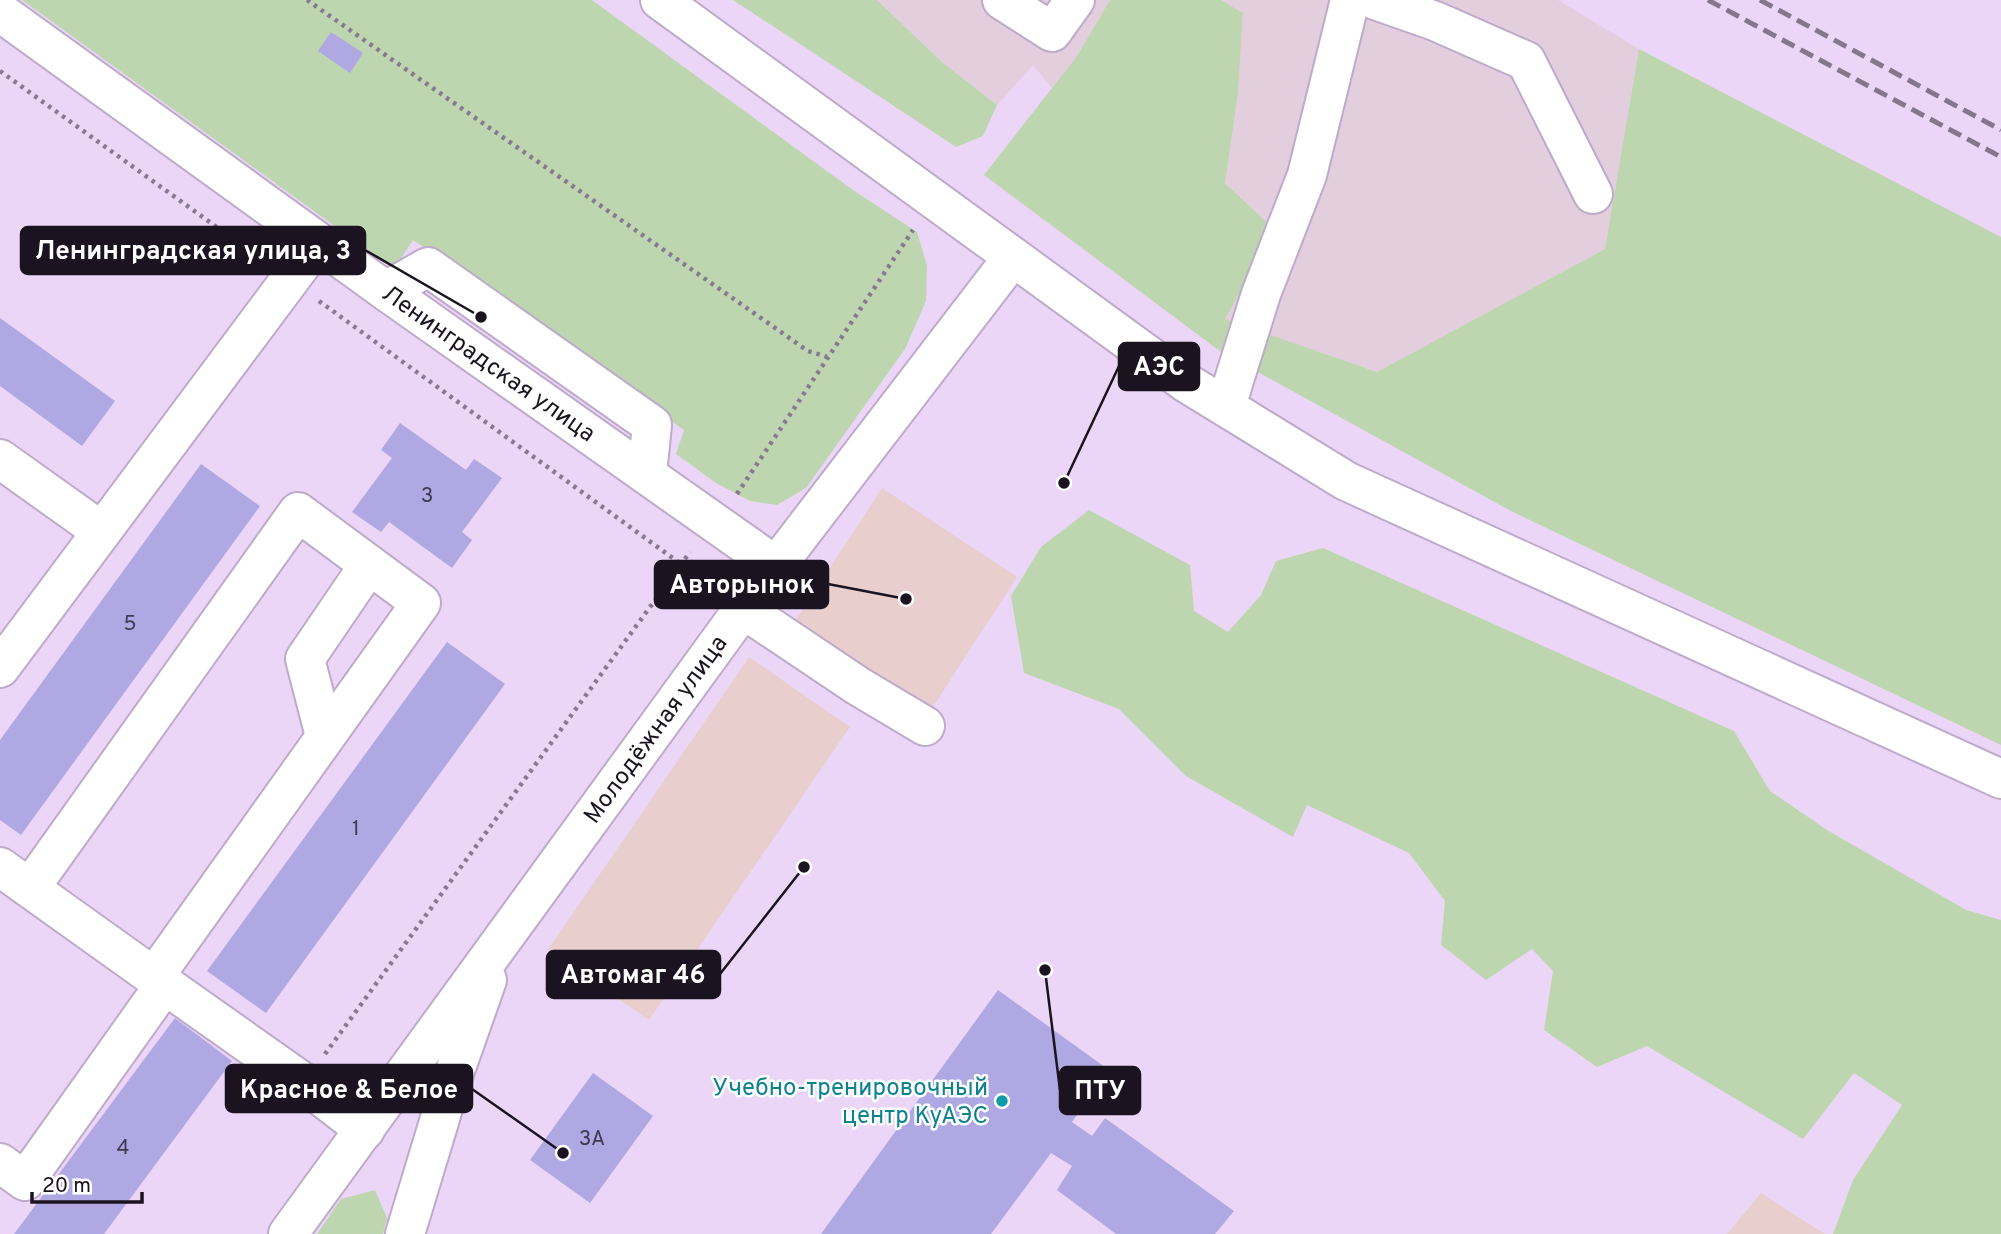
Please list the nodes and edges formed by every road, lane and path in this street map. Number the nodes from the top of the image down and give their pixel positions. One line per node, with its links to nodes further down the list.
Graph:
1 (307, 0): 14 (path)
2 (660, 0): 10 (street)
3 (1002, 0): 4 (street)
4 (1075, 0)
5 (1350, 0): 15 (street)
6 (1376, 0): 9 (street)
7 (0, 12): 11 (street, Ленинградская улица)
8 (0, 71): 13 (path)
9 (1593, 194)
10 (933, 199): 12 (street); 14 (path)
11 (318, 242): 13 (street); 17 (street, Ленинградская улица)
12 (1013, 257): 15 (street); 21 (street, Молодёжная улица)
13 (290, 280): 18 (street); 19 (path)
14 (828, 357): 17 (path)
15 (1226, 406): 26 (street)
16 (0, 459): 18 (street)
17 (718, 525): 19 (path); 21 (street, Ленинградская улица)
18 (101, 531): 23 (street)
19 (682, 564): 22 (path); 30 (path)
20 (369, 565): 25 (street); 25 (street); 27 (street)
21 (775, 566): 22 (street, Молодёжная улица)
22 (743, 609): 24 (street); 28 (street, Молодёжная улица)
23 (0, 668)
24 (925, 726)
25 (326, 736): 29 (street)
26 (2001, 779)
27 (15, 878): 29 (street)
28 (503, 935): 31 (street, Молодёжная улица); 34 (street, Молодёжная улица)
29 (159, 981): 30 (street); 32 (street)
30 (304, 1083): 31 (street)
31 (365, 1130): 33 (street, Молодёжная улица)
32 (0, 1163)
33 (288, 1234)
34 (405, 1234)

